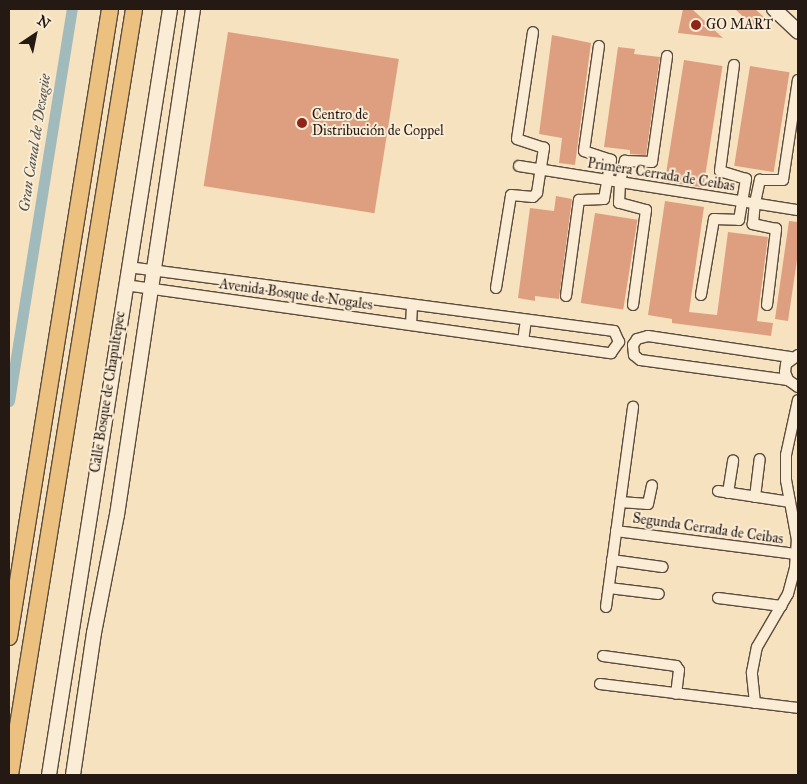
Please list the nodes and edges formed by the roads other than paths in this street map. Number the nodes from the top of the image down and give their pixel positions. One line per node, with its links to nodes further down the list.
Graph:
1 (110, 9): 57 (highway)
2 (134, 9): 63 (highway)
3 (170, 9): 19 (main road, Calle Bosque de Chapultepec)
4 (193, 9): 20 (main road, Calle Bosque de Chapultepec)
5 (774, 9): 6 (main road)
6 (798, 31)
7 (533, 32): 13 (street)
8 (599, 46): 14 (street)
9 (667, 56): 15 (street)
10 (734, 65): 16 (street)
11 (798, 80): 17 (street)
12 (519, 166): 13 (street, Primera Cerrada de Ceibas)
13 (541, 170): 14 (street, Primera Cerrada de Ceibas); 23 (street)
14 (608, 180): 15 (street, Primera Cerrada de Ceibas); 27 (street)
15 (620, 182): 16 (street, Primera Cerrada de Ceibas); 29 (street)
16 (742, 202): 17 (street, Primera Cerrada de Ceibas); 26 (street)
17 (755, 203): 18 (street, Primera Cerrada de Ceibas); 30 (street)
18 (798, 210)
19 (128, 267): 20 (street, Avenida Bosque de Nogales); 22 (main road, Calle Bosque de Chapultepec)
20 (153, 270): 21 (street, Avenida Bosque de Nogales); 24 (main road, Calle Bosque de Chapultepec)
21 (180, 274): 25 (street); 28 (street, Avenida Bosque de Nogales)
22 (125, 285): 24 (street, Avenida Bosque de Nogales); 64 (main road, Calle Bosque de Chapultepec)
23 (496, 288)
24 (150, 289): 25 (street, Avenida Bosque de Nogales); 65 (main road, Calle Bosque de Chapultepec)
25 (177, 293): 32 (street, Avenida Bosque de Nogales)
26 (701, 295)
27 (566, 296)
28 (412, 305): 31 (street, Avenida Bosque de Nogales); 32 (street)
29 (633, 305)
30 (767, 305)
31 (526, 320): 33 (street); 33 (street, Avenida Bosque de Nogales)
32 (411, 325): 33 (street, Avenida Bosque de Nogales)
33 (523, 341)
34 (795, 356): 35 (street); 35 (street)
35 (788, 380): 36 (street)
36 (798, 387)
37 (798, 400): 39 (street)
38 (633, 407): 44 (street)
39 (794, 435): 45 (street)
40 (760, 459): 43 (street)
41 (733, 460): 43 (street)
42 (652, 485): 44 (street)
43 (755, 497): 45 (street)
44 (620, 502): 46 (street)
45 (790, 502): 47 (street)
46 (616, 530): 48 (street, Segunda Cerrada de Ceibas); 49 (street)
47 (798, 540): 48 (street)
48 (796, 554): 51 (street)
49 (612, 560): 50 (street); 52 (street)
50 (663, 567)
51 (796, 567): 56 (street)
52 (609, 588): 53 (street); 55 (street)
53 (659, 594)
54 (718, 598): 56 (street)
55 (606, 606)
56 (781, 606): 61 (street)
57 (9, 637)
58 (603, 656): 60 (street)
59 (600, 684): 60 (street)
60 (676, 694): 61 (street)
61 (754, 702): 62 (street)
62 (798, 708)
63 (10, 775)
64 (49, 775)
65 (73, 775)

